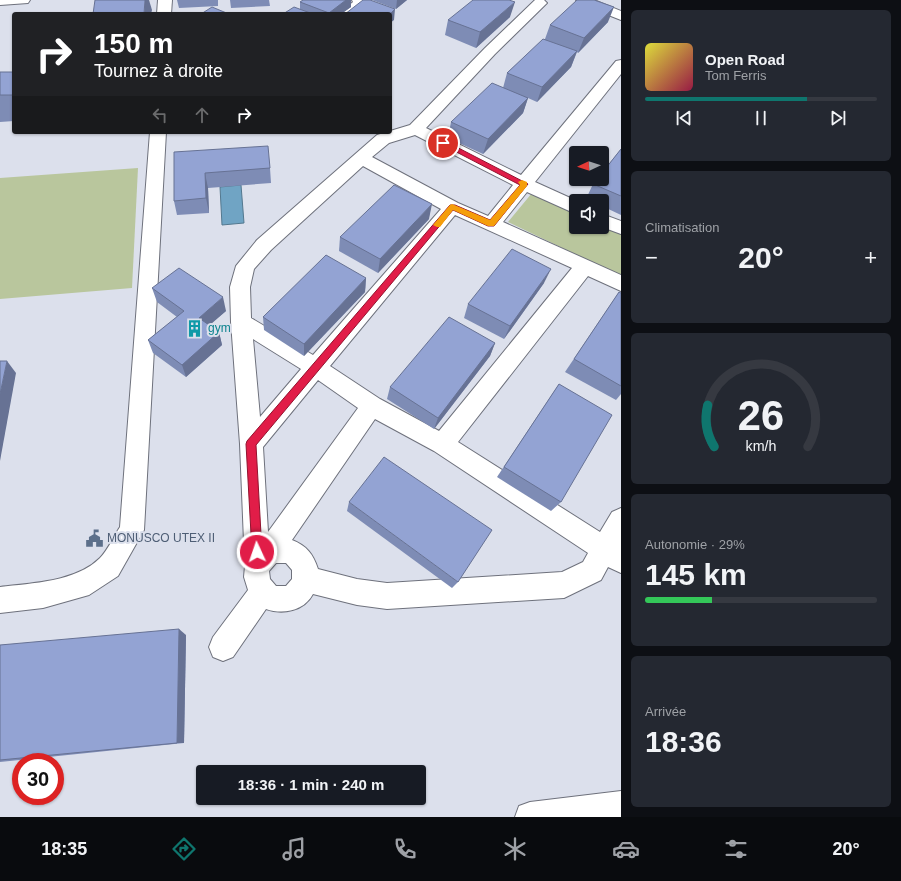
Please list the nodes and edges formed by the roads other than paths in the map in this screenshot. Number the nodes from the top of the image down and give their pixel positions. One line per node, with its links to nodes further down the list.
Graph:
1 (23, 0): 5 (street)
2 (165, 0): 7 (street)
3 (359, 0): 8 (street)
4 (584, 0): 9 (street)
5 (0, 1)
6 (540, 3): 11 (street)
7 (164, 12)
8 (349, 12)
9 (621, 16)
10 (621, 64): 14 (street)
11 (402, 130): 13 (street); 14 (street)
12 (158, 134): 31 (street)
13 (362, 159): 16 (street); 22 (street)
14 (525, 184): 15 (street); 18 (street)
15 (569, 205)
16 (452, 207): 18 (street); 23 (street)
17 (609, 223): 19 (street)
18 (491, 224): 20 (street)
19 (621, 228)
20 (584, 266): 21 (street); 26 (street)
21 (621, 284)
22 (241, 322): 23 (street); 25 (street)
23 (315, 367): 24 (street); 25 (street)
24 (372, 406): 26 (street); 29 (street)
25 (251, 444): 29 (street)
26 (442, 444): 28 (street)
27 (621, 520): 28 (street)
28 (613, 554): 30 (street)
29 (262, 572): 30 (street); 30 (street); 32 (street)
30 (306, 579)
31 (0, 600)
32 (223, 647)
33 (621, 806): 34 (street)
34 (530, 817)

